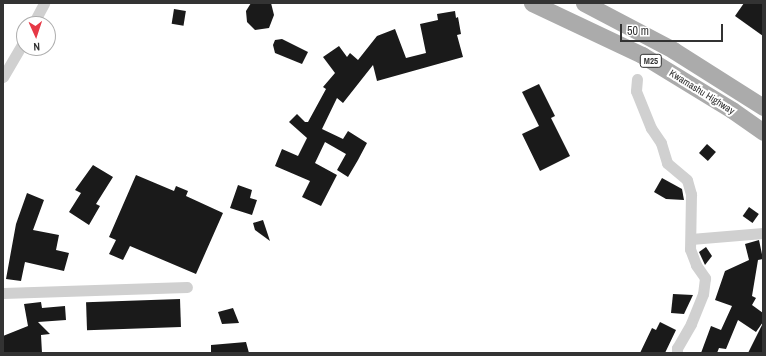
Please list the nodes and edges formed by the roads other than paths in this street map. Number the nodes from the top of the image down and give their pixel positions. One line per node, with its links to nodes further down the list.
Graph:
1 (44, 3): 4 (street)
2 (532, 3): 9 (main road, Kwamashu Highway / M25)
3 (584, 3): 8 (main road, Kwamashu Highway / M25)
4 (37, 16)
5 (16, 54): 6 (street)
6 (3, 78)
7 (637, 79): 11 (street)
8 (763, 107)
9 (763, 132)
10 (763, 233): 11 (street)
11 (691, 239): 14 (street)
12 (187, 287): 13 (street)
13 (3, 293)
14 (677, 353)

